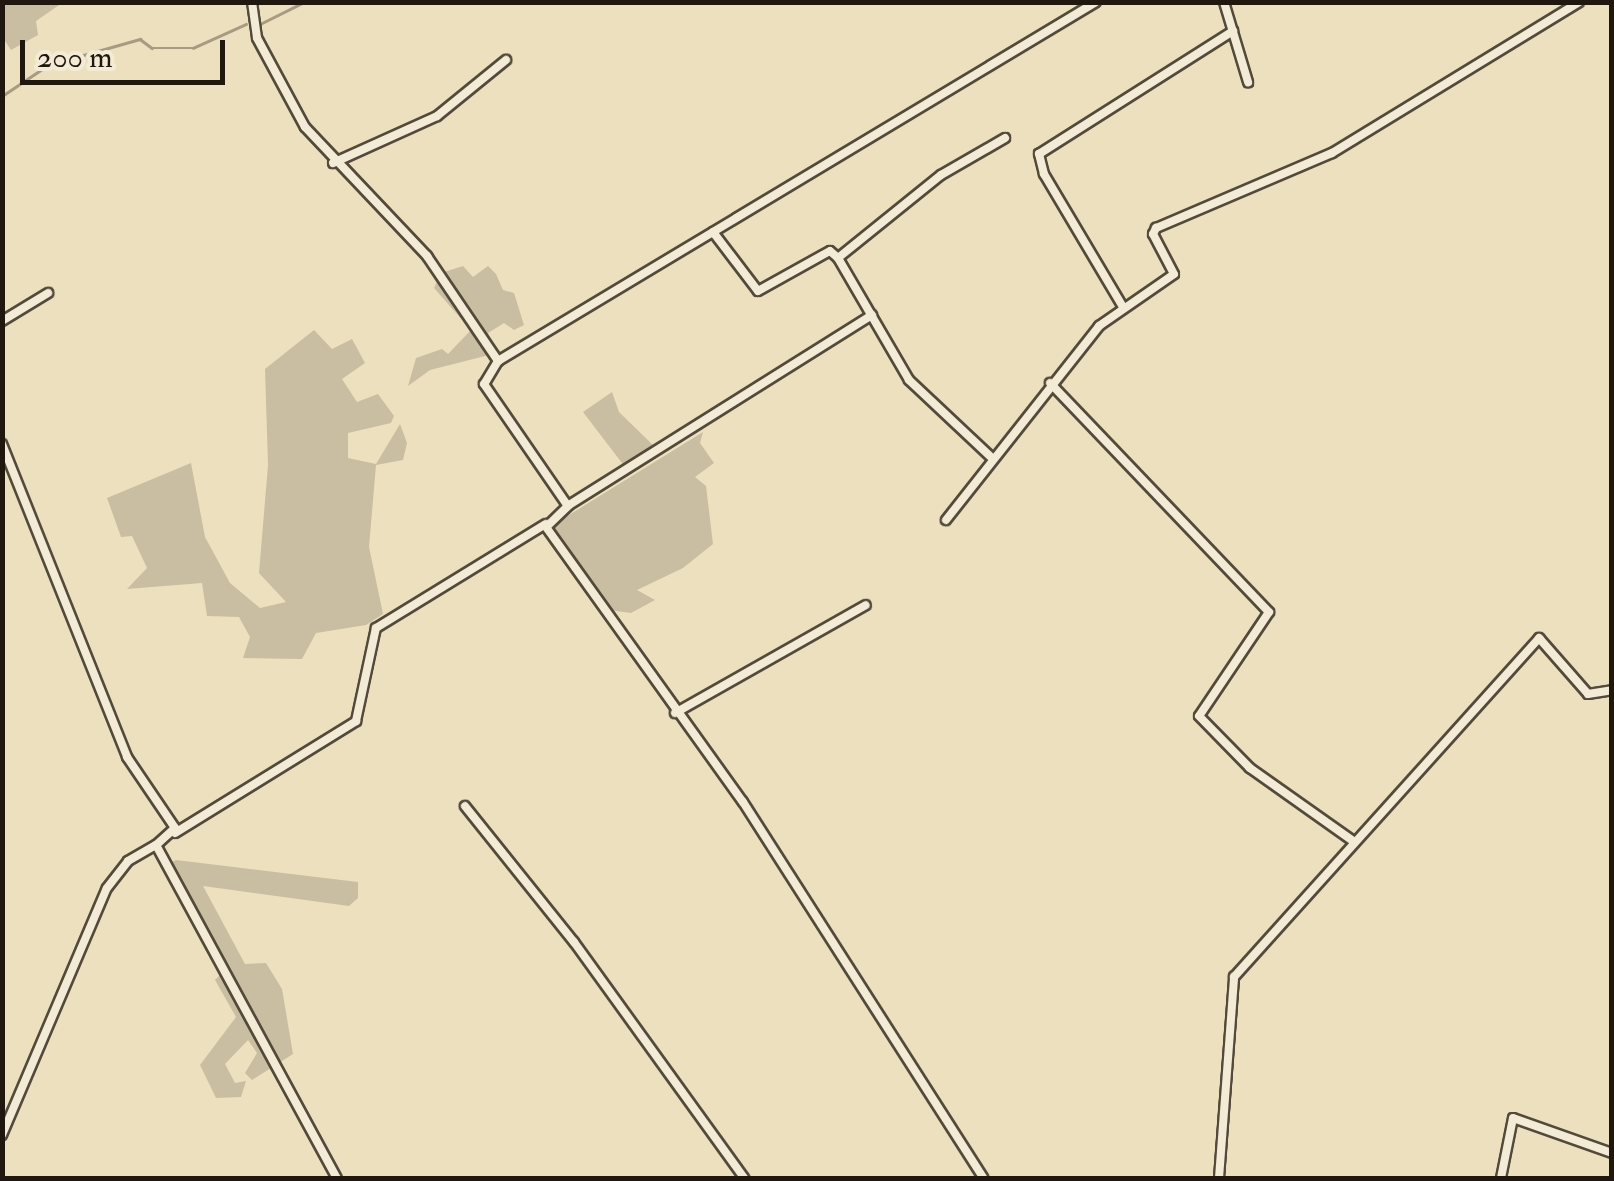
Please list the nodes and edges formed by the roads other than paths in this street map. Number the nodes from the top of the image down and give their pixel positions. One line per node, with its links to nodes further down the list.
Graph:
1 (252, 2): 11 (street)
2 (1071, 2): 6 (street)
3 (1096, 2): 6 (street)
4 (1224, 2): 7 (street)
5 (1578, 2): 15 (street)
6 (1080, 12): 12 (street)
7 (1233, 32): 9 (street); 15 (street)
8 (506, 60): 11 (street)
9 (1248, 82)
10 (1005, 138): 13 (street)
11 (333, 163): 18 (street)
12 (713, 232): 13 (street); 18 (street)
13 (838, 258): 16 (street)
14 (48, 293): 17 (street)
15 (1123, 308): 19 (street)
16 (872, 315): 21 (street); 22 (street)
17 (2, 321)
18 (498, 361): 22 (street)
19 (1050, 383): 21 (street); 30 (street)
20 (2, 444): 29 (street)
21 (992, 459): 23 (street)
22 (568, 506): 24 (street)
23 (946, 520)
24 (546, 524): 27 (street); 29 (street)
25 (866, 605): 27 (street)
26 (1612, 690): 30 (street)
27 (675, 713): 36 (street)
28 (465, 806): 35 (street)
29 (175, 833): 31 (street)
30 (1353, 840): 37 (street)
31 (156, 845): 32 (street); 34 (street)
32 (2, 1135)
33 (1612, 1153): 38 (street)
34 (336, 1178)
35 (744, 1178)
36 (983, 1178)
37 (1220, 1178)
38 (1501, 1178)

